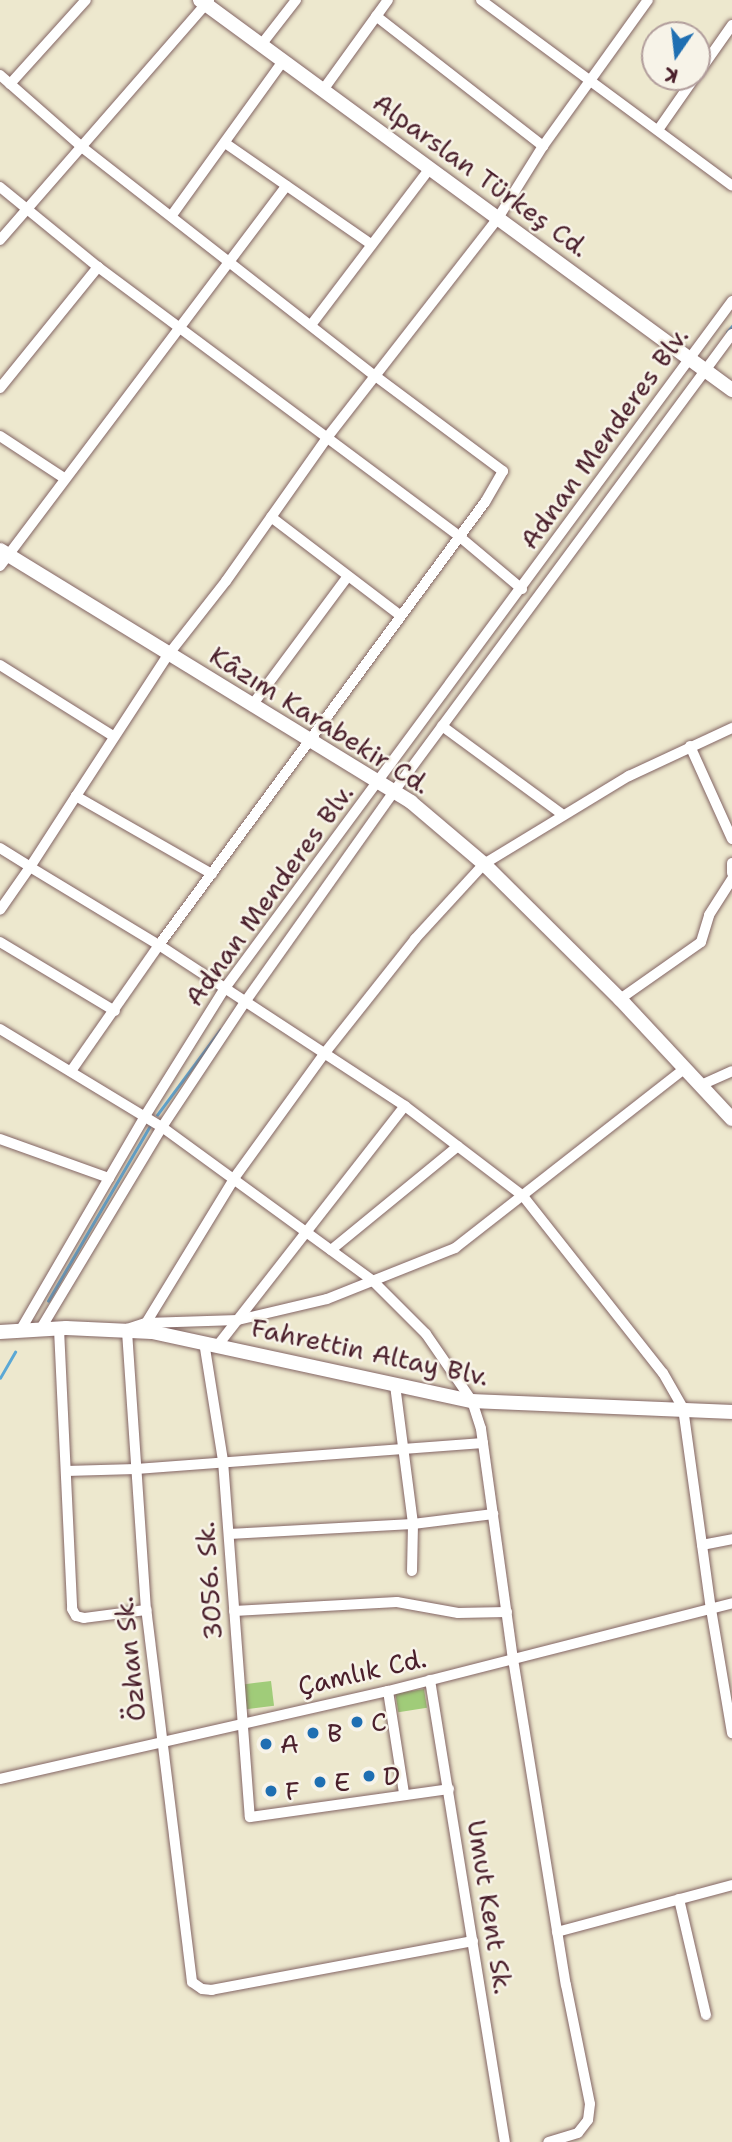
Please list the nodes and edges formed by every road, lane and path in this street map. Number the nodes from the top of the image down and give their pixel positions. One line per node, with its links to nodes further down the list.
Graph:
1 (86, 0): 14 (street)
2 (296, 0): 9 (street)
3 (387, 0): 7 (street)
4 (481, 0): 13 (street)
5 (648, 0): 13 (street)
6 (205, 1): 9 (street, Alparslan Türkeş Cd.); 20 (street)
7 (376, 16): 15 (street); 19 (street)
8 (732, 25): 10 (street)
9 (261, 45): 11 (street, Alparslan Türkeş Cd.)
10 (711, 55)
11 (283, 61): 15 (street, Alparslan Türkeş Cd.); 18 (street)
12 (0, 75): 14 (street)
13 (590, 80): 17 (street); 19 (street)
14 (10, 83): 20 (street)
15 (323, 90): 21 (street, Alparslan Türkeş Cd.)
16 (685, 91): 17 (street)
17 (658, 130): 23 (street)
18 (225, 142): 22 (street); 26 (street)
19 (543, 146): 27 (street)
20 (83, 148): 25 (street); 26 (street)
21 (430, 168): 27 (street, Alparslan Türkeş Cd.); 29 (street)
22 (286, 186): 29 (street); 30 (street)
23 (732, 186)
24 (0, 187): 25 (street)
25 (28, 209): 28 (street); 31 (street)
26 (172, 215): 30 (street)
27 (498, 218): 36 (street, Alparslan Türkeş Cd.); 38 (street)
28 (0, 240)
29 (371, 244): 33 (street)
30 (229, 261): 33 (street); 34 (street)
31 (98, 267): 34 (street); 39 (street)
32 (732, 301): 36 (street, Adnan Menderes Blv.)
33 (311, 325): 38 (street)
34 (178, 326): 42 (street); 43 (street)
35 (732, 334): 37 (street, Adnan Menderes Blv.)
36 (688, 358): 37 (street, Alparslan Türkeş Cd.); 48 (street, Adnan Menderes Blv.)
37 (705, 370): 40 (street, Alparslan Türkeş Cd.); 53 (street, Adnan Menderes Blv.)
38 (374, 375): 42 (street); 45 (street)
39 (0, 388)
40 (732, 390)
41 (0, 436): 43 (street)
42 (326, 439): 44 (street); 45 (street)
43 (64, 478): 46 (street)
44 (271, 517): 47 (street); 50 (street)
45 (460, 537): 48 (street); 49 (street)
46 (3, 557): 50 (street, Kâzım Karabekir Cd.)
47 (348, 576): 49 (street); 52 (street)
48 (522, 589): 58 (street, Adnan Menderes Blv.)
49 (401, 616): 56 (street)
50 (168, 655): 52 (street, Kâzım Karabekir Cd.); 55 (street)
51 (0, 665): 55 (street)
52 (253, 704): 56 (street, Kâzım Karabekir Cd.)
53 (442, 726): 59 (street, Adnan Menderes Blv.); 61 (street)
54 (732, 728): 57 (street)
55 (113, 736): 60 (street)
56 (310, 739): 58 (street, Kâzım Karabekir Cd.); 68 (street)
57 (690, 746): 61 (street); 62 (street)
58 (378, 783): 59 (street, Kâzım Karabekir Cd.); 73 (street, Adnan Menderes Blv.)
59 (395, 790): 65 (street, Kâzım Karabekir Cd.); 75 (street, Adnan Menderes Blv.)
60 (76, 796): 66 (street); 68 (street)
61 (563, 815): 65 (street)
62 (732, 839)
63 (0, 848): 66 (street)
64 (732, 863): 67 (street)
65 (484, 864): 74 (street, Kâzım Karabekir Cd.); 78 (street)
66 (30, 867): 70 (street); 72 (street)
67 (732, 873)
68 (212, 874): 72 (street)
69 (732, 879): 74 (street)
70 (0, 910)
71 (0, 942): 76 (street)
72 (159, 946): 73 (street); 76 (street)
73 (225, 988): 75 (street); 84 (street, Adnan Menderes Blv.)
74 (620, 999): 79 (street, Kâzım Karabekir Cd.)
75 (245, 1002): 78 (street); 86 (street, Adnan Menderes Blv.)
76 (115, 1011): 80 (street)
77 (0, 1029): 80 (street)
78 (324, 1054): 83 (street); 89 (street)
79 (685, 1068): 82 (street, Kâzım Karabekir Cd.); 91 (street)
80 (71, 1071): 84 (street)
81 (732, 1071): 82 (street)
82 (701, 1084): 85 (street, Kâzım Karabekir Cd.)
83 (405, 1106): 88 (street); 92 (street)
84 (145, 1116): 86 (street); 90 (street, Adnan Menderes Blv.)
85 (732, 1119)
86 (162, 1127): 89 (street); 99 (street, Adnan Menderes Blv.)
87 (0, 1139): 90 (street)
88 (458, 1146): 91 (street); 93 (street)
89 (234, 1177): 92 (street); 96 (street)
90 (109, 1178): 100 (street, Adnan Menderes Blv.)
91 (523, 1196): 94 (street); 105 (street)
92 (306, 1230): 93 (street); 95 (street)
93 (331, 1250): 94 (street)
94 (373, 1281): 95 (street); 104 (street)
95 (238, 1320): 96 (street); 102 (street)
96 (146, 1323): 98 (street)
97 (59, 1329): 98 (street, Fahrettin Altay Blv.); 99 (street, Fahrettin Altay Blv.); 111 (street)
98 (127, 1329): 102 (street, Fahrettin Altay Blv.); 110 (street, Özhan Sk.)
99 (40, 1330): 100 (street, Fahrettin Altay Blv.)
100 (20, 1331): 101 (street, Fahrettin Altay Blv.)
101 (0, 1332)
102 (211, 1344): 103 (street, Fahrettin Altay Blv.); 109 (street, 3056. Sk.)
103 (395, 1385): 104 (street, Fahrettin Altay Blv.); 108 (street)
104 (472, 1401): 105 (street, Fahrettin Altay Blv.); 107 (street)
105 (683, 1408): 106 (street, Fahrettin Altay Blv.); 116 (street)
106 (732, 1412)
107 (483, 1443): 108 (street); 112 (street)
108 (405, 1448): 109 (street); 113 (street)
109 (223, 1461): 110 (street); 114 (street, 3056. Sk.)
110 (136, 1469): 111 (street); 120 (street, Özhan Sk.)
111 (66, 1471): 120 (street)
112 (493, 1514): 113 (street); 122 (street)
113 (413, 1524): 114 (street); 117 (street)
114 (229, 1534): 121 (street, 3056. Sk.)
115 (732, 1539): 116 (street)
116 (702, 1545): 119 (street)
117 (412, 1571)
118 (732, 1602): 119 (street, Çamlık Cd.)
119 (711, 1609): 123 (street, Çamlık Cd.); 127 (street)
120 (146, 1611): 128 (street, Özhan Sk.)
121 (234, 1611): 122 (street); 126 (street, 3056. Sk.)
122 (507, 1612): 123 (street)
123 (513, 1659): 124 (street, Çamlık Cd.); 134 (street)
124 (430, 1680): 125 (street, Çamlık Cd.); 130 (street, Umut Kent Sk.)
125 (388, 1691): 126 (street, Çamlık Cd.); 131 (street)
126 (241, 1724): 128 (street, Çamlık Cd.); 131 (street, 3056. Sk.)
127 (732, 1727)
128 (162, 1741): 129 (street, Çamlık Cd.); 135 (street, Özhan Sk.)
129 (0, 1779)
130 (449, 1789): 131 (street); 135 (street, Umut Kent Sk.)
131 (404, 1793)
132 (732, 1885): 133 (street)
133 (679, 1899): 134 (street); 136 (street)
134 (557, 1932): 138 (street)
135 (473, 1941): 137 (street, Umut Kent Sk.)
136 (706, 2015)
137 (505, 2142)
138 (548, 2142)

